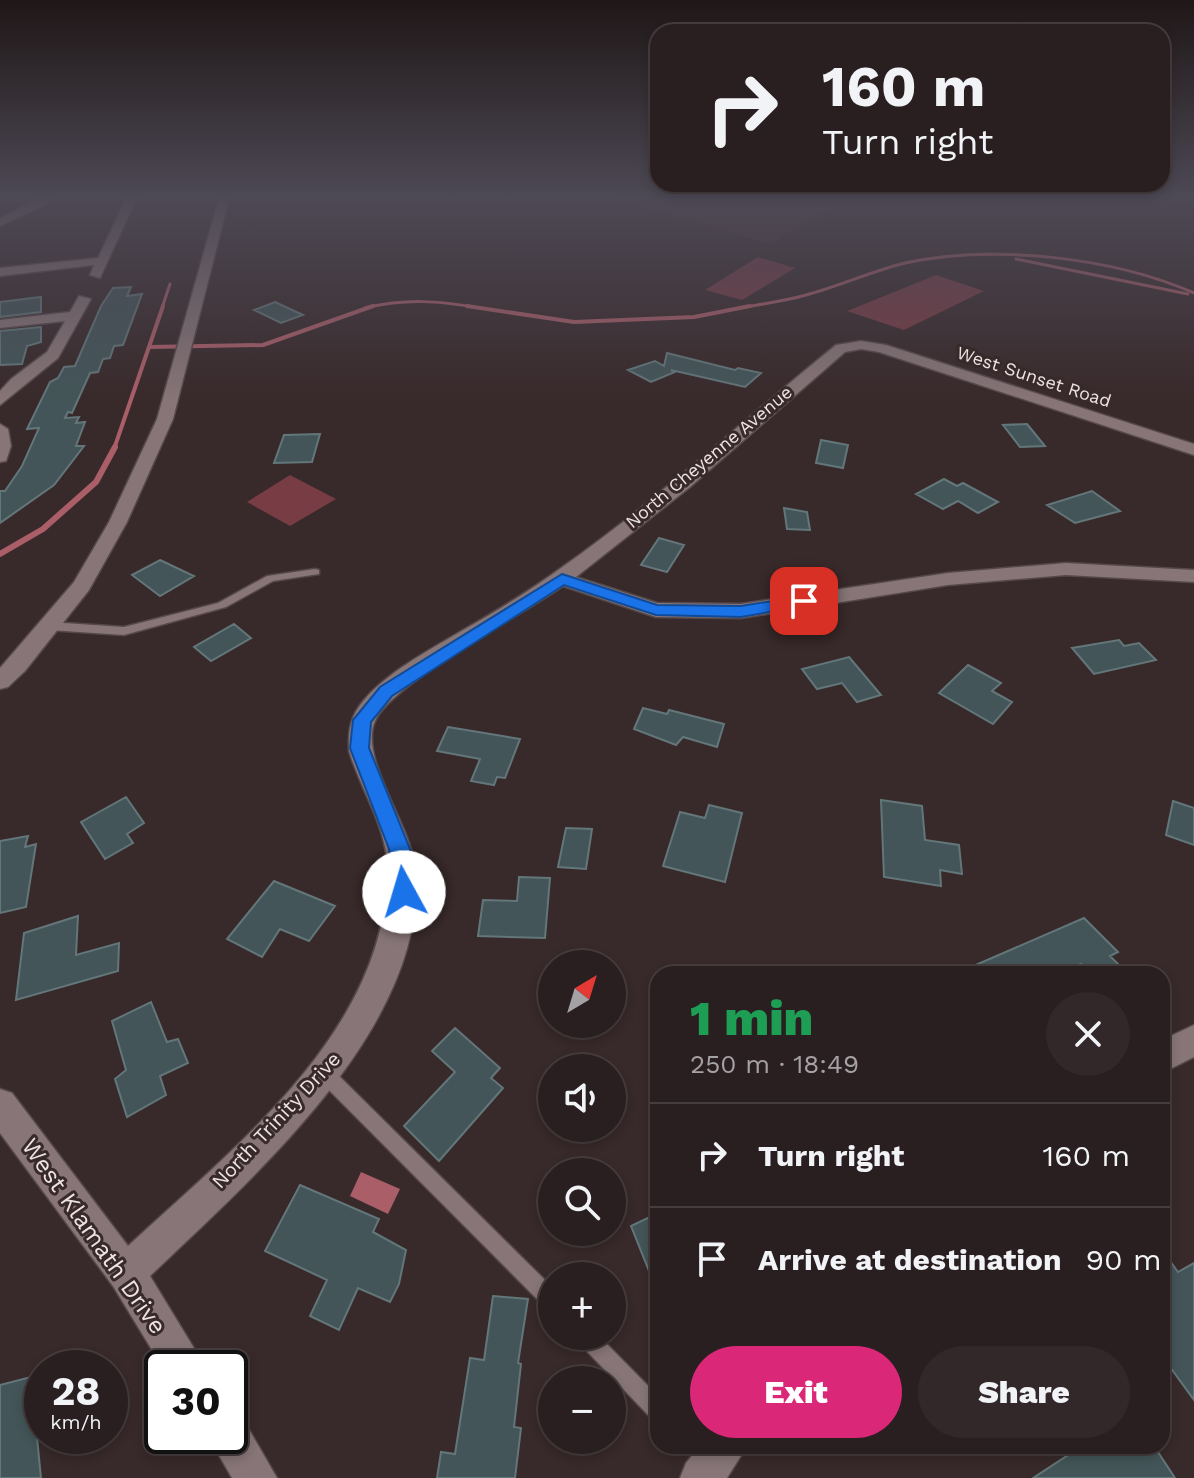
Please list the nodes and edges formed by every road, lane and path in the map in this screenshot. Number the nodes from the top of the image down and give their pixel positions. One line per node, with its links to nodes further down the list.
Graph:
1 (73, 264): 4 (street)
2 (99, 264): 5 (street)
3 (207, 264): 17 (street)
4 (0, 272)
5 (96, 275)
6 (84, 299): 7 (street)
7 (73, 316): 8 (street); 10 (street)
8 (0, 324)
9 (861, 345): 12 (street, West Sunset Road); 16 (street, North Cheyenne Avenue)
10 (0, 400)
11 (0, 429): 13 (street)
12 (1194, 450)
13 (0, 457)
14 (315, 572): 17 (lane)
15 (1194, 576): 16 (street)
16 (562, 579): 21 (street, North Trinity Drive)
17 (49, 626): 18 (street)
18 (0, 681)
19 (1194, 1040): 20 (street)
20 (1170, 1053)
21 (323, 1072): 23 (street, North Trinity Drive); 24 (lane)
22 (0, 1105): 23 (street, West Klamath Drive)
23 (126, 1273): 25 (street, West Klamath Drive)
24 (538, 1286)
25 (175, 1350)
26 (599, 1350): 27 (lane)
27 (650, 1403)
28 (241, 1454): 29 (street)
29 (256, 1478)

